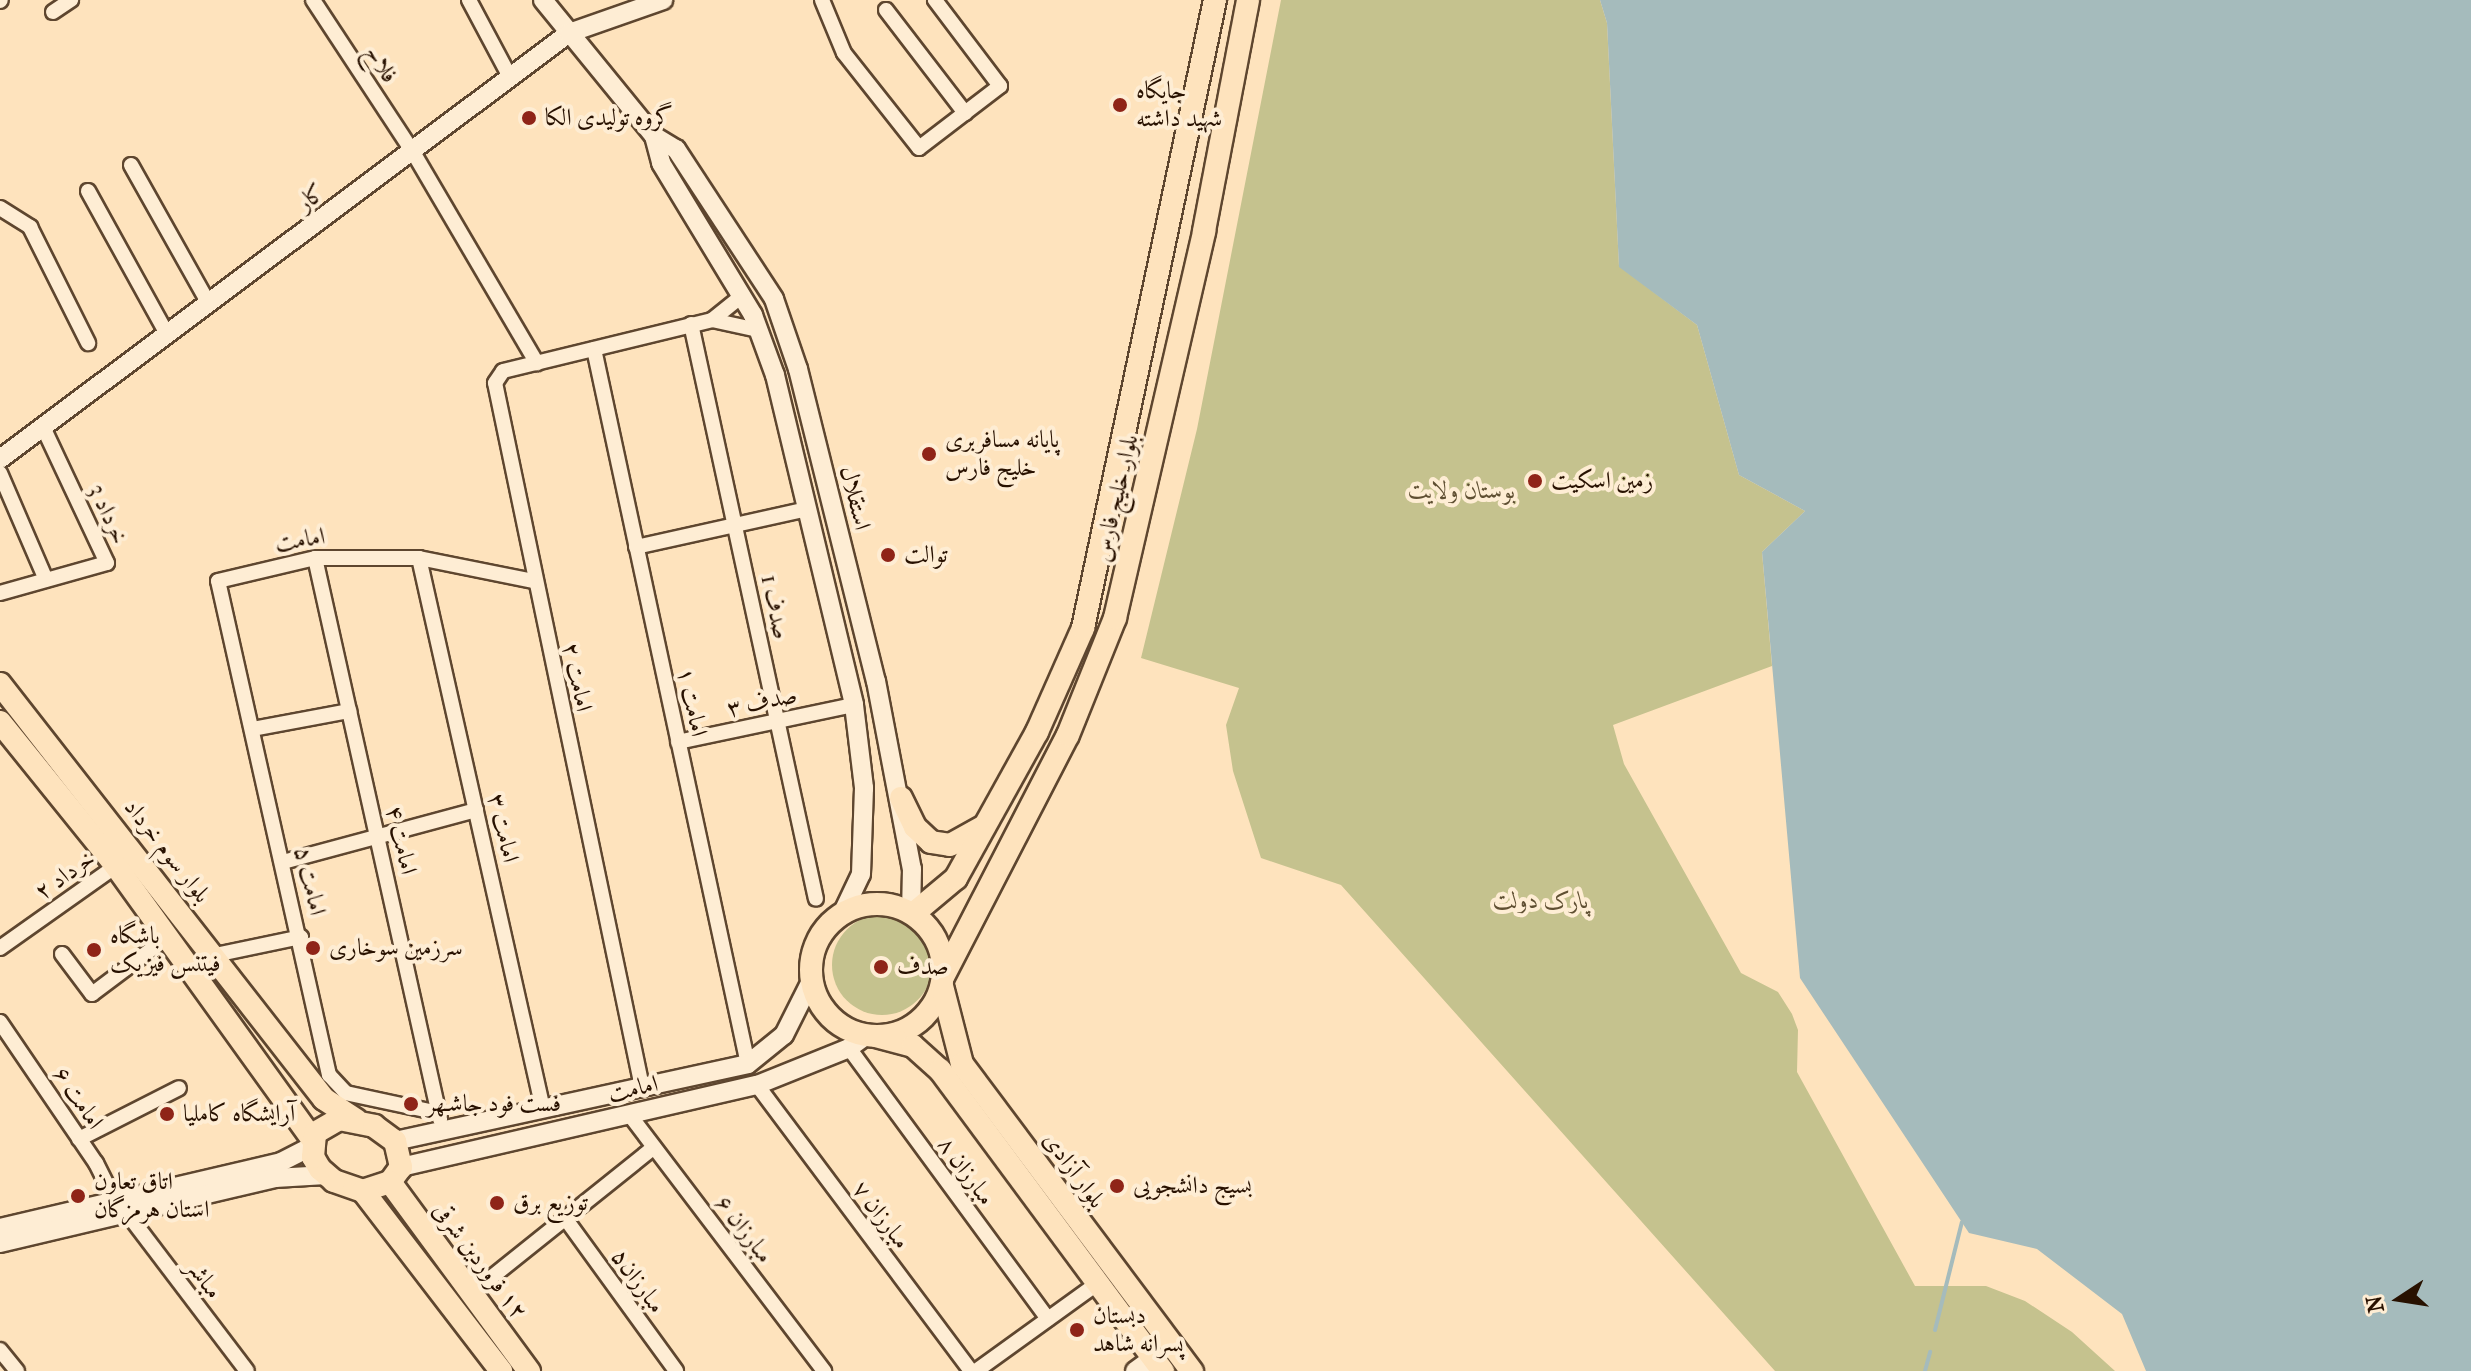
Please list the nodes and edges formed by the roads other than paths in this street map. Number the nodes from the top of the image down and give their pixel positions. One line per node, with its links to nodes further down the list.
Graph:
1 (71, 0): 11 (street)
2 (313, 0): 16 (street, فلاح)
3 (469, 0): 13 (street)
4 (543, 0): 12 (street, استقلال)
5 (663, 0): 12 (street, کار)
6 (822, 0): 14 (street)
7 (935, 0): 14 (street)
8 (1215, 0): 50 (main road, بلوار خلیج فارس)
9 (1248, 0): 63 (main road, بلوار خلیج فارس)
10 (886, 10): 14 (street)
11 (53, 12)
12 (569, 33): 13 (street, کار); 15 (street, استقلال)
13 (511, 79): 16 (street, کار)
14 (965, 113)
15 (654, 136): 20 (street, استقلال); 48 (street, استقلال)
16 (413, 152): 21 (street, کار); 28 (street, فلاح)
17 (131, 165): 21 (street)
18 (88, 191): 25 (street)
19 (0, 208): 26 (street)
20 (742, 296): 22 (street); 24 (street, استقلال)
21 (209, 304): 25 (street, کار)
22 (712, 320): 23 (street, امامت ۲); 24 (street)
23 (691, 324): 27 (street, امامت ۲); 33 (street, صدف 1)
24 (758, 330): 32 (street, استقلال)
25 (167, 334): 29 (street, کار)
26 (88, 343)
27 (594, 349): 28 (street, امامت ۲); 34 (street, امامت ۱)
28 (537, 363): 39 (street, امامت ۲)
29 (43, 427): 30 (street, کار); 37 (street, خرداد 3)
30 (0, 459)
31 (0, 473): 37 (street)
32 (807, 509): 33 (street); 42 (street, استقلال)
33 (735, 525): 34 (street); 44 (street, صدف 1)
34 (636, 547): 47 (street, امامت ۱)
35 (315, 558): 36 (street, امامت); 38 (street, امامت); 43 (street, امامت ۴)
36 (419, 558): 39 (street, امامت); 49 (street, امامت ۳)
37 (46, 580): 40 (street, خرداد 3)
38 (218, 581): 46 (street, امامت ۵)
39 (533, 581): 70 (street, امامت ۲)
40 (0, 593)
41 (0, 684): 61 (main road, بلوار سوم خرداد)
42 (854, 705): 44 (street, صدف ۳); 55 (street, استقلال)
43 (349, 711): 46 (street); 51 (street, امامت ۴)
44 (777, 721): 47 (street, صدف ۳); 54 (street, صدف 1)
45 (0, 722): 53 (main road, بلوار سوم خرداد)
46 (252, 729): 52 (street, امامت ۵)
47 (678, 742): 67 (street, امامت ۱)
48 (901, 798): 50 (main road); 56 (street, استقلال)
49 (476, 810): 51 (street); 73 (street, امامت ۳)
50 (987, 824): 56 (main road, بلوار خلیج فارس)
51 (378, 837): 52 (street); 76 (street, امامت ۴)
52 (283, 862): 58 (street, امامت ۵)
53 (116, 866): 57 (main road, بلوار سوم خرداد); 59 (street, خرداد ۲)
54 (816, 899)
55 (842, 914): 56 (main road); 62 (main road)
56 (912, 914): 63 (main road)
57 (168, 937): 60 (street); 72 (main road, بلوار سوم خرداد)
58 (301, 937): 61 (street); 76 (street, امامت ۵)
59 (0, 948)
60 (62, 954)
61 (215, 955): 68 (main road, بلوار سوم خرداد)
62 (812, 979): 65 (main road); 66 (street, امامت)
63 (943, 982): 65 (main road); 101 (main road, بلوار آزادی)
64 (0, 1022): 77 (street, امامت ۶)
65 (864, 1040): 69 (street, امامت); 89 (main road, بلوار آزادی); 91 (street, مبارزان ۸)
66 (767, 1053): 67 (street, امامت); 69 (street)
67 (748, 1064): 70 (street, امامت)
68 (301, 1070): 72 (main road); 75 (main road, بلوار سوم خرداد)
69 (766, 1082): 74 (street, امامت); 100 (street, مبارزان ۷)
70 (642, 1087): 73 (street, امامت)
71 (179, 1088): 77 (street)
72 (283, 1093): 79 (main road, بلوار سوم خرداد)
73 (543, 1109): 76 (street, امامت)
74 (629, 1114): 80 (street, مبارزان ۶); 81 (street, امامت)
75 (356, 1120): 78 (main road); 79 (main road)
76 (441, 1122): 78 (street, امامت)
77 (79, 1139): 84 (street, امامت ۶)
78 (395, 1141): 81 (main road)
79 (313, 1143): 82 (main road); 84 (street)
80 (654, 1147): 85 (street); 99 (street, مبارزان ۶)
81 (396, 1174): 83 (main road); 86 (main road, ١٢ فروردین شرقی)
82 (326, 1175): 83 (main road); 84 (street)
83 (363, 1191): 86 (main road, ١٢ فروردین شرقی)
84 (121, 1207): 87 (street); 88 (street); 95 (street, مباشر)
85 (565, 1218): 90 (street); 98 (street, مبارزان۵)
86 (406, 1226): 90 (main road, ١٢ فروردین شرقی); 96 (main road, ١٢ فروردین شرقی)
87 (0, 1228)
88 (0, 1243)
89 (1098, 1283): 91 (street); 93 (main road, بلوار آزادی)
90 (472, 1293): 97 (main road, ١٢ فروردین شرقی)
91 (1048, 1319): 100 (street)
92 (0, 1350): 94 (street)
93 (1150, 1367)
94 (17, 1371)
95 (247, 1371)
96 (501, 1371)
97 (529, 1371)
98 (676, 1371)
99 (824, 1371)
100 (974, 1371)
101 (1192, 1371)

